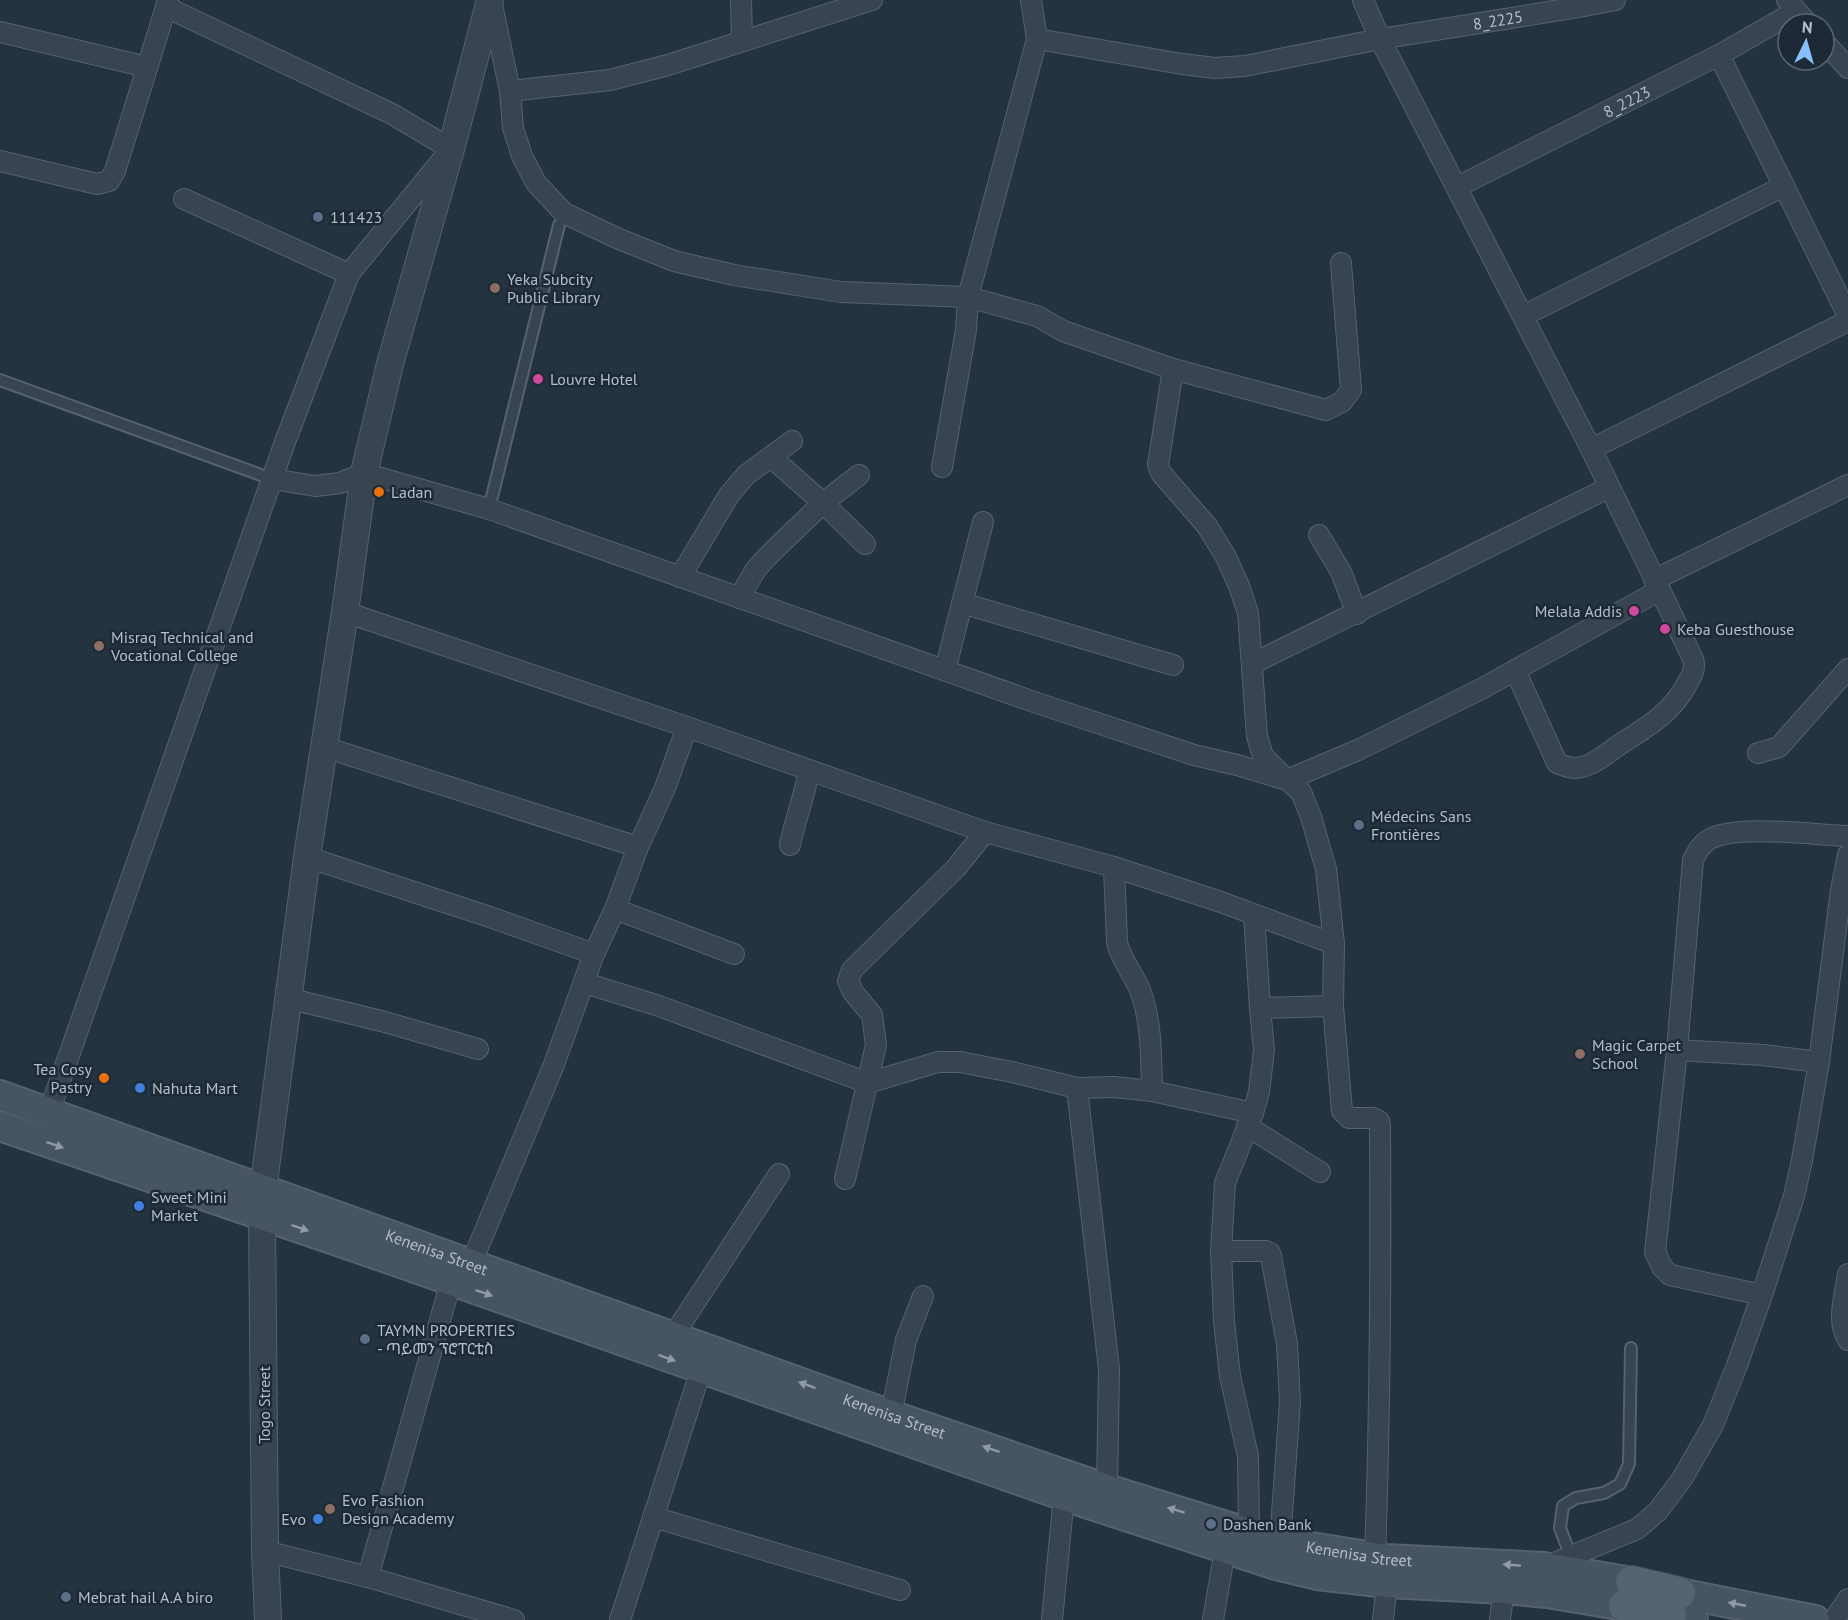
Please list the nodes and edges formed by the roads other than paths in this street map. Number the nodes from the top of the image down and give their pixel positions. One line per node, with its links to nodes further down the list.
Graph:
1 (490, 0): 17 (street); 18 (street, Togo Street)
2 (741, 0): 12 (street)
3 (872, 0): 12 (street)
4 (1031, 0): 10 (street)
5 (1363, 0): 11 (street)
6 (1615, 0): 11 (street, 8_2225)
7 (167, 4): 15 (street); 18 (street)
8 (1776, 24): 13 (street, 8_2223)
9 (0, 32): 15 (street)
10 (1037, 39): 11 (street, 8_2225); 26 (street)
11 (1380, 39): 21 (street)
12 (742, 40): 17 (street)
13 (1719, 55): 20 (street); 21 (street, 8_2223)
14 (1836, 55): 16 (street)
15 (147, 67): 19 (street)
16 (1848, 68)
17 (510, 91): 26 (street)
18 (451, 149): 25 (street); 35 (street, Togo Street)
19 (0, 161)
20 (1784, 186): 27 (street); 28 (street)
21 (1457, 187): 27 (street)
22 (184, 200): 25 (street)
23 (559, 225): 41 (lane)
24 (1341, 262): 29 (street)
25 (349, 274): 37 (street)
26 (968, 297): 29 (street); 34 (street)
27 (1523, 316): 32 (street)
28 (1848, 318): 32 (street)
29 (1173, 369): 51 (street)
30 (0, 380): 37 (lane)
31 (792, 441): 33 (street)
32 (1590, 449): 39 (street)
33 (771, 457): 40 (street); 45 (street)
34 (942, 467)
35 (364, 473): 37 (street); 41 (street); 49 (street, Togo Street)
36 (859, 475): 40 (street)
37 (272, 479): 85 (street)
38 (1848, 485): 46 (street)
39 (1608, 488): 46 (street); 50 (street)
40 (823, 503): 44 (street); 47 (street)
41 (489, 509): 45 (street)
42 (983, 522): 48 (street)
43 (1319, 535): 50 (street)
44 (865, 544)
45 (680, 577): 47 (street)
46 (1657, 585): 55 (street); 55 (street)
47 (739, 598): 54 (street)
48 (962, 603): 52 (street); 54 (street)
49 (345, 612): 56 (street); 57 (street, Togo Street)
50 (1357, 614): 51 (street)
51 (1252, 664): 60 (street)
52 (1173, 665)
53 (1848, 669): 58 (street)
54 (945, 670): 60 (street)
55 (1515, 670): 60 (street)
56 (687, 727): 59 (street); 64 (street)
57 (324, 747): 64 (street); 66 (street, Togo Street)
58 (1758, 753)
59 (809, 770): 61 (street); 63 (street)
60 (1287, 780): 71 (street)
61 (985, 832): 67 (street); 81 (street)
62 (1848, 836): 79 (street)
63 (790, 845)
64 (638, 847): 69 (street)
65 (1848, 855): 68 (street)
66 (307, 857): 72 (street); 75 (street, Togo Street)
67 (1114, 867): 70 (street); 83 (street)
68 (1845, 891): 80 (street)
69 (615, 909): 72 (street); 73 (street)
70 (1254, 915): 71 (street); 77 (street)
71 (1334, 944): 76 (street)
72 (594, 954): 74 (street)
73 (734, 954)
74 (585, 983): 81 (street); 93 (street)
75 (287, 998): 78 (street); 91 (street, Togo Street)
76 (1333, 1006): 77 (street); 109 (street)
77 (1260, 1008): 86 (street)
78 (478, 1049)
79 (1677, 1050): 80 (street); 95 (street)
80 (1819, 1062): 95 (street)
81 (868, 1083): 82 (street); 90 (street)
82 (1077, 1088): 83 (street); 102 (street)
83 (1152, 1091): 86 (street)
84 (0, 1095): 85 (main road, Kenenisa Street)
85 (49, 1112): 91 (main road, Kenenisa Street)
86 (1250, 1120): 88 (street); 92 (street)
87 (0, 1126): 91 (main road, Kenenisa Street, one-way to 91)
88 (1320, 1172)
89 (779, 1174): 97 (street)
90 (845, 1179)
91 (263, 1203): 93 (main road, Kenenisa Street); 108 (street, Togo Street)
92 (1221, 1251): 105 (street); 106 (street)
93 (461, 1273): 97 (main road, Kenenisa Street); 100 (main road, Kenenisa Street, one-way to 100); 112 (street)
94 (1848, 1274): 98 (street)
95 (1762, 1295): 110 (street)
96 (923, 1296): 101 (street)
97 (673, 1336): 101 (main road, Kenenisa Street, one-way to 97)
98 (1848, 1340)
99 (1631, 1348): 110 (lane)
100 (700, 1370): 103 (main road, Kenenisa Street); 104 (street)
101 (891, 1415): 102 (main road, Kenenisa Street, one-way to 101)
102 (1107, 1489): 105 (main road, Kenenisa Street, one-way to 102)
103 (1064, 1496): 107 (main road, Kenenisa Street); 122 (street)
104 (653, 1517): 115 (street); 121 (street)
105 (1249, 1533): 106 (main road, Kenenisa Street)
106 (1280, 1542): 109 (main road, Kenenisa Street)
107 (1225, 1550): 113 (main road, Kenenisa Street); 123 (street)
108 (265, 1551): 112 (street); 119 (street, Togo Street)
109 (1375, 1557): 111 (main road, Kenenisa Street, one-way to 109)
110 (1571, 1557): 111 (street)
111 (1544, 1568): 116 (main road, Kenenisa Street)
112 (368, 1576): 120 (street)
113 (1386, 1583): 114 (main road, Kenenisa Street); 124 (street)
114 (1504, 1589): 116 (main road, Kenenisa Street); 125 (street)
115 (900, 1590)
116 (1629, 1594): 118 (main road, Kenenisa Street)
117 (1848, 1599): 127 (street)
118 (1681, 1609): 126 (main road, Kenenisa Street, one-way to 118)
119 (268, 1620)
120 (514, 1620)
121 (620, 1620)
122 (1052, 1620)
123 (1214, 1620)
124 (1383, 1620)
125 (1500, 1620)
126 (1815, 1620)
127 (1834, 1620)

